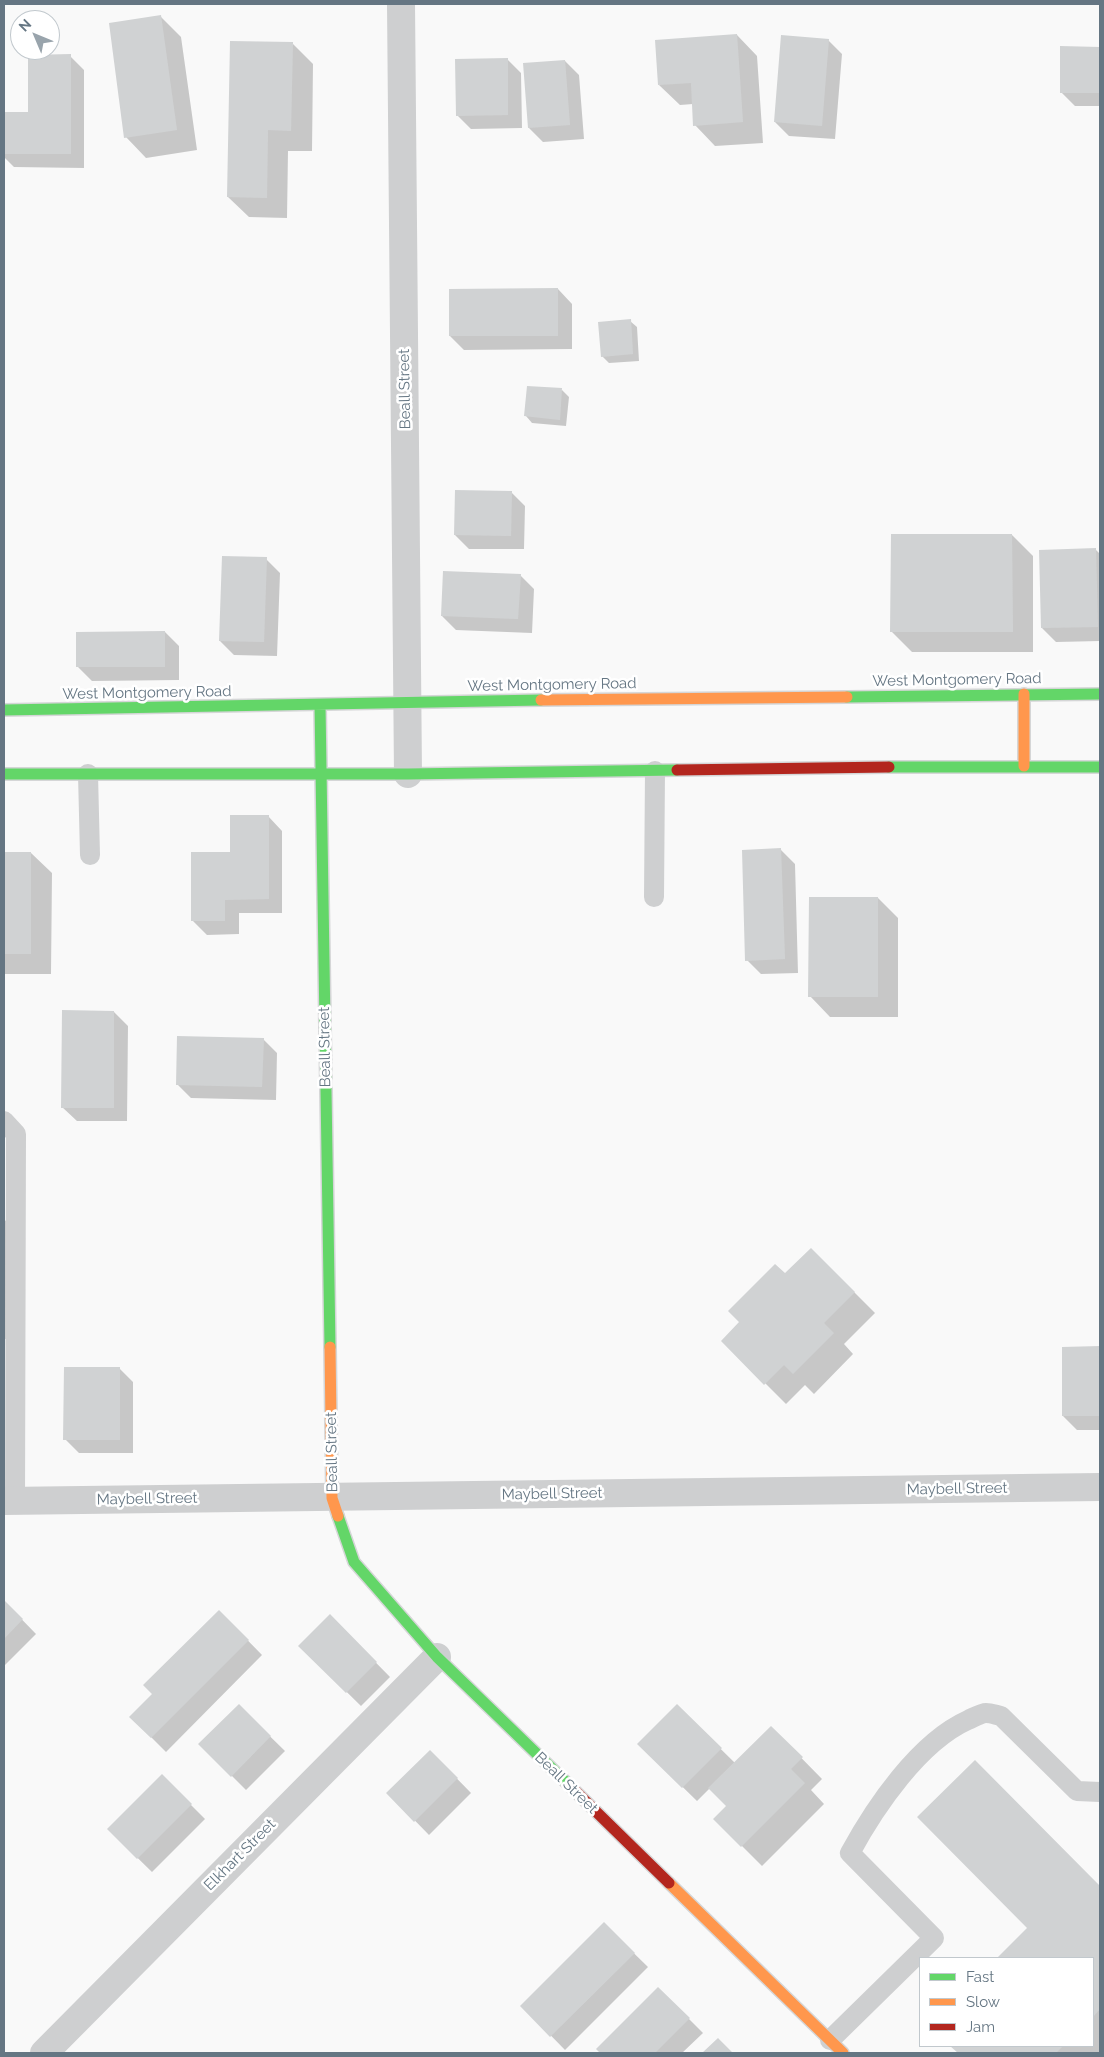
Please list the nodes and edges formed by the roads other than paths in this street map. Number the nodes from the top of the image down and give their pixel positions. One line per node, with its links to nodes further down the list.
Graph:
1 (401, 4): 4 (street, Beall Street)
2 (1024, 694): 3 (main road, West Montgomery Road); 4 (main road, West Montgomery Road); 7 (main road)
3 (1100, 694)
4 (408, 702): 5 (main road, West Montgomery Road); 13 (street, Beall Street)
5 (320, 705): 6 (main road, West Montgomery Road); 12 (main road, Beall Street)
6 (4, 710)
7 (1024, 766): 8 (main road); 9 (main road)
8 (1100, 767)
9 (654, 771): 13 (main road); 15 (lane)
10 (4, 774): 11 (main road)
11 (88, 774): 12 (main road); 14 (lane)
12 (321, 774): 13 (main road); 18 (main road, Beall Street)
13 (408, 774)
14 (90, 855)
15 (654, 897)
16 (4, 1121): 19 (lane)
17 (1100, 1487): 18 (street, Maybell Street)
18 (332, 1498): 19 (street, Maybell Street); 20 (main road, Beall Street)
19 (9, 1501)
20 (438, 1657): 22 (main road, Beall Street); 23 (street, Elkhart Street)
21 (1100, 1792): 22 (lane)
22 (837, 2047)
23 (44, 2053)

